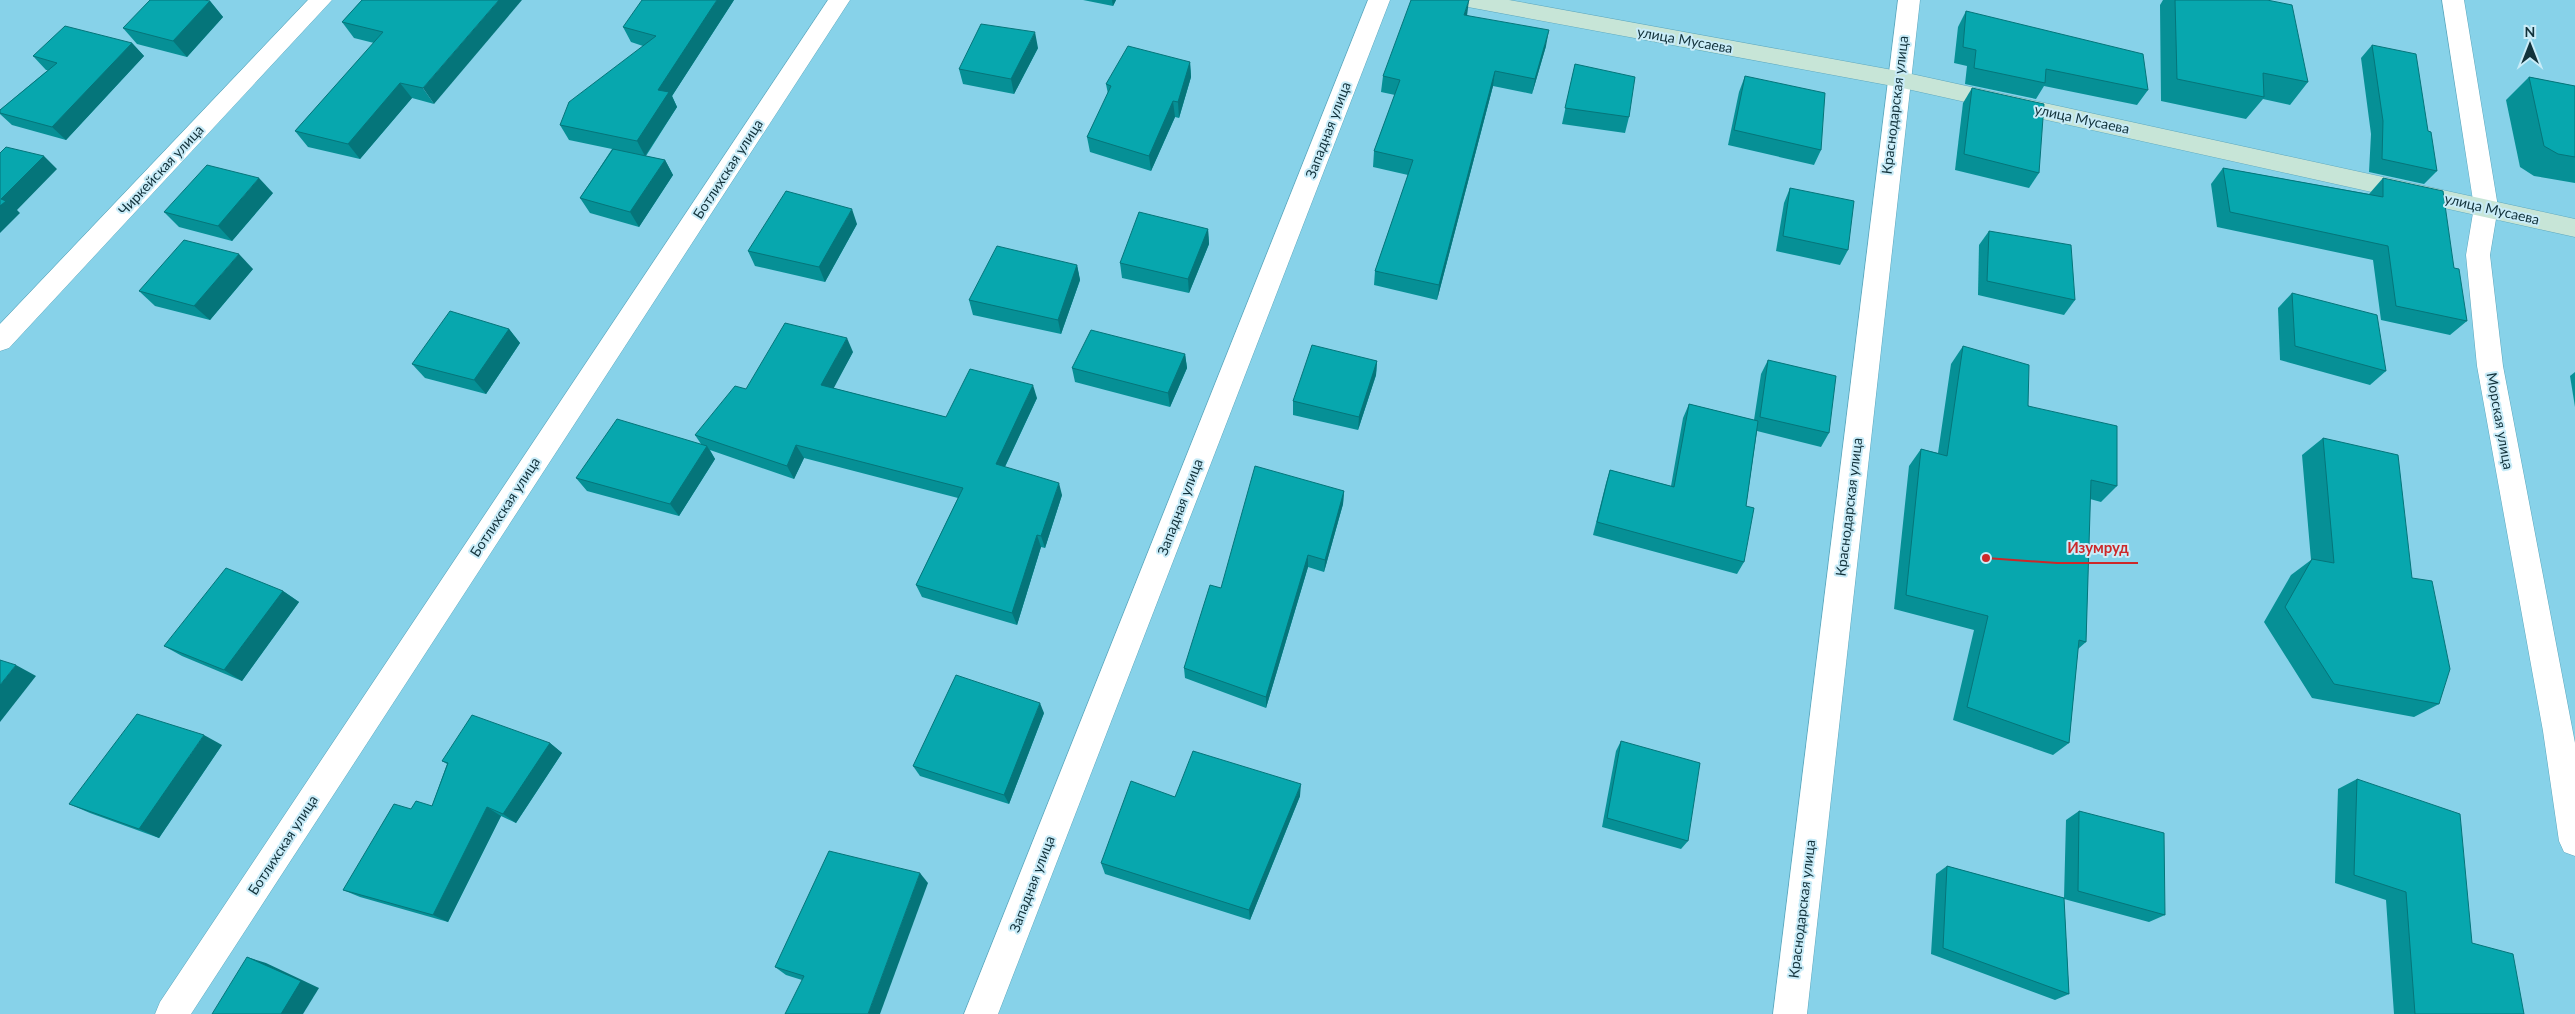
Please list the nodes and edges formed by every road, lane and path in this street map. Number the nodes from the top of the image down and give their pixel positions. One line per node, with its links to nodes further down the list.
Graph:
1 (321, 0): 10 (street, Чиркейская улица)
2 (839, 0): 12 (street, Ботлихская улица)
3 (1378, 0): 13 (street, Западная улица)
4 (1468, 0): 7 (street, улица Мусаева)
5 (1909, 0): 7 (street, Краснодарская улица)
6 (2453, 0): 8 (street, Морская улица)
7 (1898, 79): 8 (street, улица Мусаева); 14 (street, Краснодарская улица)
8 (2486, 207): 9 (street, улица Мусаева); 11 (street, Морская улица)
9 (2575, 228)
10 (0, 340)
11 (2575, 840)
12 (172, 1014)
13 (981, 1014)
14 (1790, 1014)

